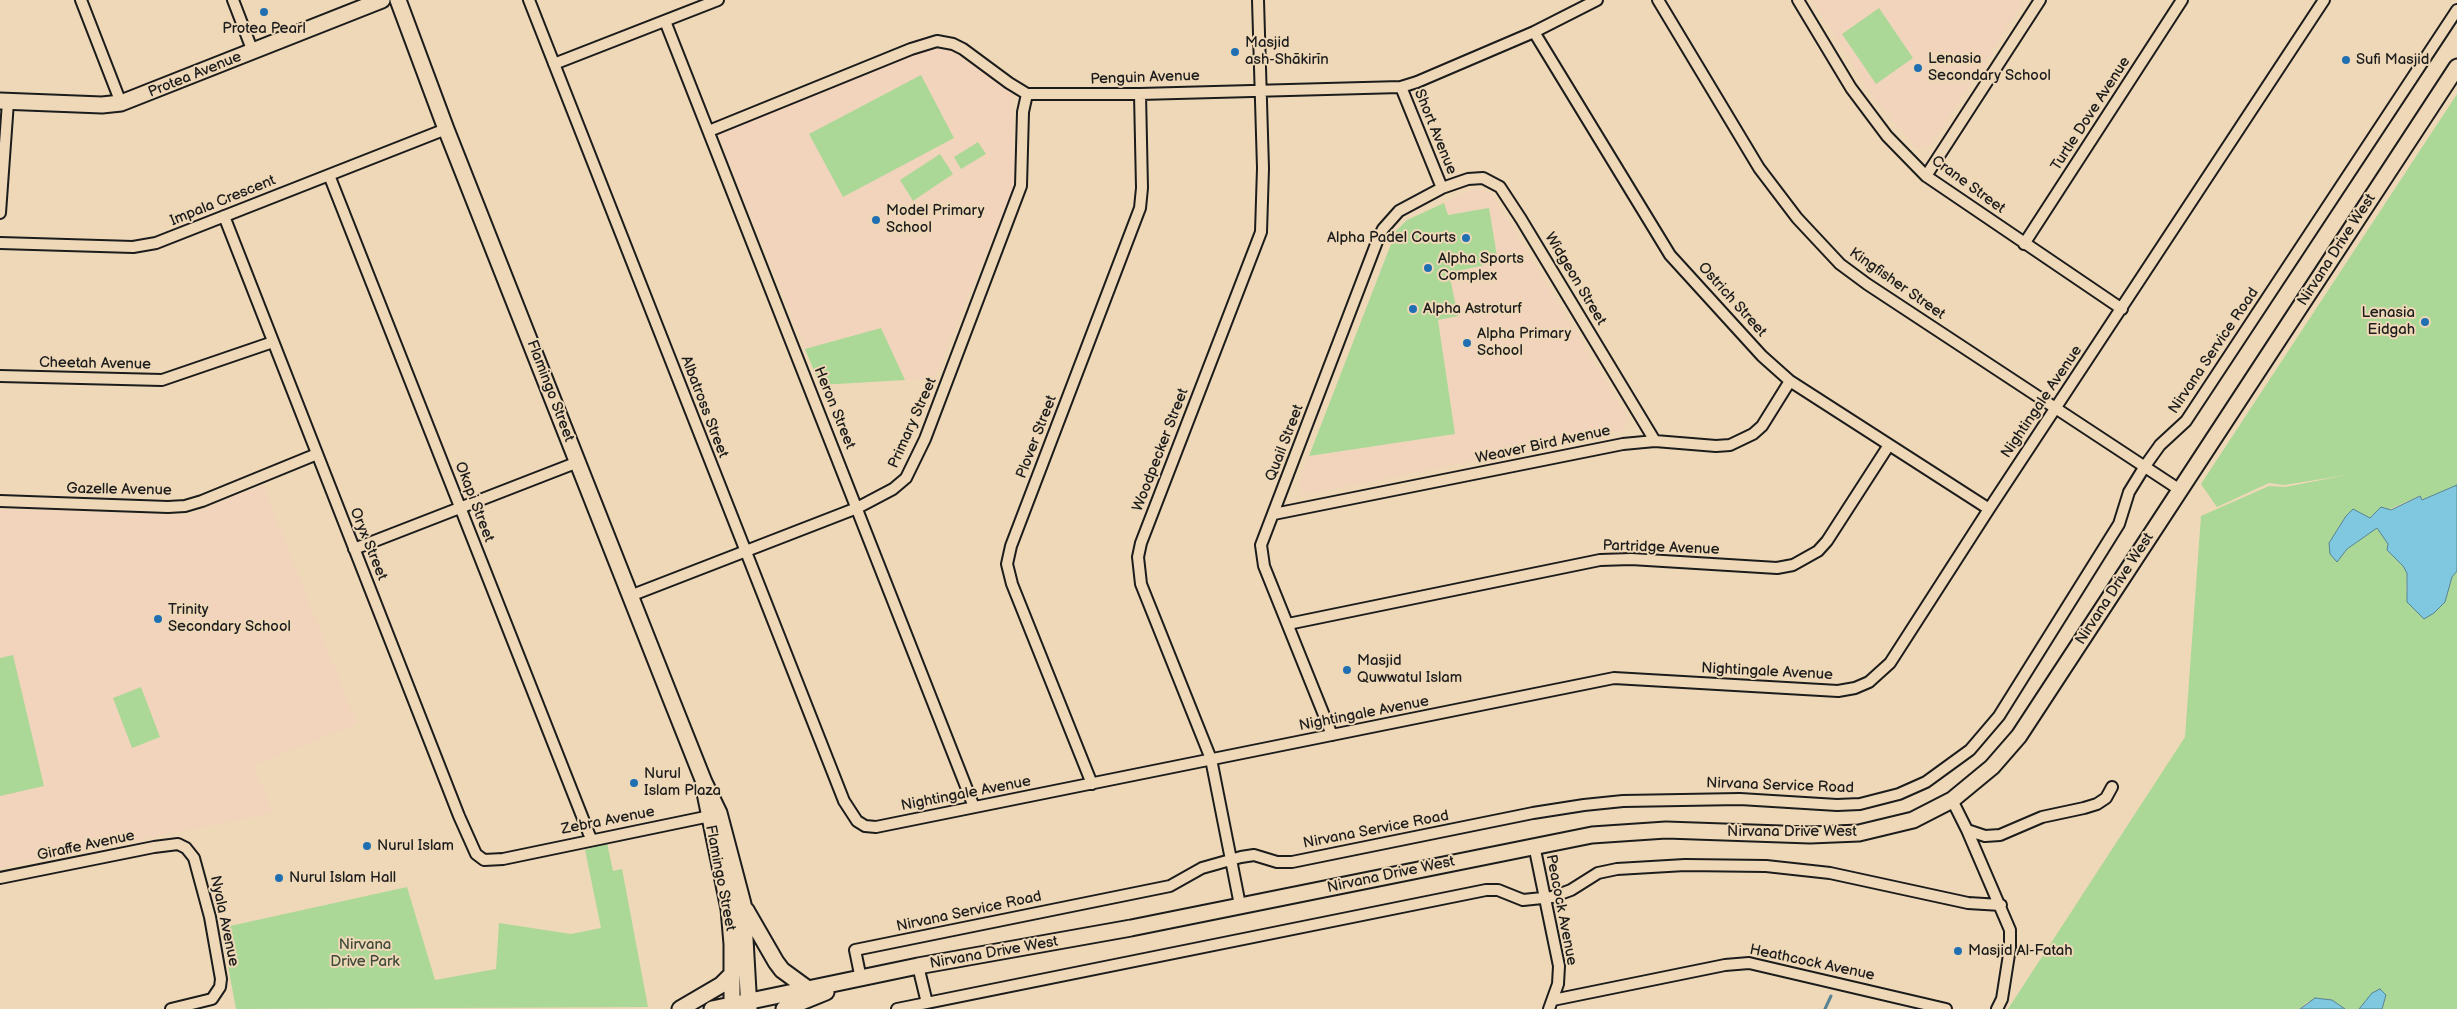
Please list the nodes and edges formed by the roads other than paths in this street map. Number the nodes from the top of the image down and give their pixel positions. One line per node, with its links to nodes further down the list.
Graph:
1 (81, 0): 25 (street)
2 (233, 0): 17 (street)
3 (382, 0): 17 (main road, Protea Avenue)
4 (398, 0): 26 (main road, Flamingo Street)
5 (529, 0): 18 (street, Albatross Street)
6 (718, 0): 15 (street)
7 (1258, 0): 21 (street, Woodpecker Street)
8 (1597, 0): 16 (street, Penguin Avenue)
9 (1658, 0): 39 (street, Kingfisher Street)
10 (1798, 0): 29 (street, Crane Street)
11 (2040, 0): 29 (street)
12 (2182, 0): 34 (street, Turtle Dove Avenue)
13 (2324, 0): 35 (street, Nightingale Avenue)
14 (2457, 10): 44 (street, Nirvana Service Road)
15 (665, 21): 18 (street); 27 (street, Heron Street)
16 (1534, 32): 20 (street, Penguin Avenue); 38 (street, Ostrich Street)
17 (253, 52): 25 (main road, Protea Avenue)
18 (554, 64): 52 (street, Albatross Street)
19 (2457, 67): 45 (main road, Nirvana Drive West)
20 (1401, 87): 21 (street, Penguin Avenue); 30 (street, Short Avenue)
21 (1261, 89): 23 (street, Penguin Avenue); 56 (street, Woodpecker Street)
22 (1027, 94): 23 (street, Penguin Avenue); 27 (street); 48 (street, Primary Street)
23 (1140, 94): 57 (street, Plover Street)
24 (4, 101): 25 (main road, Protea Avenue); 31 (street)
25 (121, 103)
26 (446, 129): 28 (street, Impala Crescent); 43 (main road, Flamingo Street)
27 (709, 131): 48 (street, Heron Street)
28 (329, 175): 32 (street, Impala Crescent); 47 (street, Okapi Street)
29 (1926, 176): 34 (street, Crane Street)
30 (1442, 188): 40 (street, Widgeon Street); 50 (street, Quail Street)
31 (0, 213)
32 (224, 216): 33 (street, Impala Crescent); 36 (street, Oryx Street)
33 (0, 243)
34 (2024, 244): 35 (street, Crane Street)
35 (2122, 310): 39 (street, Nightingale Avenue)
36 (273, 342): 37 (street, Cheetah Avenue); 42 (street, Oryx Street)
37 (0, 376)
38 (1790, 381): 40 (street, Weaver Bird Avenue); 41 (street, Ostrich Street)
39 (2056, 409): 44 (street, Kingfisher Street); 49 (street, Nightingale Avenue)
40 (1655, 441): 50 (street, Weaver Bird Avenue)
41 (1889, 445): 49 (street, Ostrich Street); 54 (street, Partridge Avenue)
42 (317, 454): 46 (street, Gazelle Avenue); 51 (street, Oryx Street)
43 (578, 462): 47 (street); 53 (main road, Flamingo Street)
44 (2145, 466): 45 (street, Kingfisher Street); 68 (street, Nirvana Service Road)
45 (2180, 490): 59 (main road, Nirvana Drive West)
46 (0, 501)
47 (460, 507): 51 (street); 64 (street, Okapi Street)
48 (857, 508): 52 (street, Primary Street); 60 (street, Heron Street)
49 (1989, 509): 55 (street, Nightingale Avenue)
50 (1274, 514): 54 (street, Quail Street)
51 (354, 549): 67 (street, Oryx Street)
52 (745, 552): 53 (street, Primary Street); 62 (street, Albatross Street)
53 (630, 596): 61 (main road, Flamingo Street)
54 (1288, 624): 55 (street, Quail Street)
55 (1332, 735): 56 (street, Nightingale Avenue)
56 (1211, 759): 57 (street, Nightingale Avenue); 68 (street, Woodpecker Street)
57 (1092, 784): 60 (street, Nightingale Avenue)
58 (2112, 787): 63 (street)
59 (1952, 800): 63 (street); 66 (main road, Nirvana Drive West)
60 (974, 807): 62 (street, Nightingale Avenue)
61 (714, 815): 64 (street, Zebra Avenue); 71 (main road, Flamingo Street); 75 (main road, Flamingo Street)
62 (857, 821)
63 (1967, 830): 73 (street)
64 (591, 839): 67 (street, Zebra Avenue)
65 (178, 844): 69 (street, Giraffe Avenue); 83 (street, Nyala Avenue)
66 (1534, 846): 70 (street, Peacock Avenue); 72 (main road, Nirvana Drive West)
67 (503, 860)
68 (1230, 860): 72 (street, Woodpecker Street); 76 (street, Nirvana Service Road)
69 (0, 878)
70 (1546, 898): 73 (street); 78 (street); 79 (street, Peacock Avenue)
71 (743, 904): 77 (main road); 81 (main road, Flamingo Street)
72 (1240, 905): 74 (main road, Nirvana Drive West)
73 (2001, 906): 89 (street)
74 (918, 966): 76 (main road, Nirvana Drive West); 78 (street)
75 (733, 972): 82 (main road, Flamingo Street); 84 (main road)
76 (854, 980): 77 (main road, Nirvana Drive West); 86 (main road)
77 (808, 989): 81 (main road, Nirvana Drive West)
78 (927, 1003): 87 (street)
79 (1551, 1004): 80 (street, Heathcock Avenue)
80 (1905, 1004): 88 (street, Heathcock Avenue)
81 (749, 1005): 82 (main road, Nirvana Drive West)
82 (733, 1007): 85 (main road, Nirvana Drive West)
83 (171, 1009)
84 (680, 1009)
85 (712, 1009)
86 (784, 1009)
87 (897, 1009)
88 (1946, 1009)
89 (1997, 1009)

